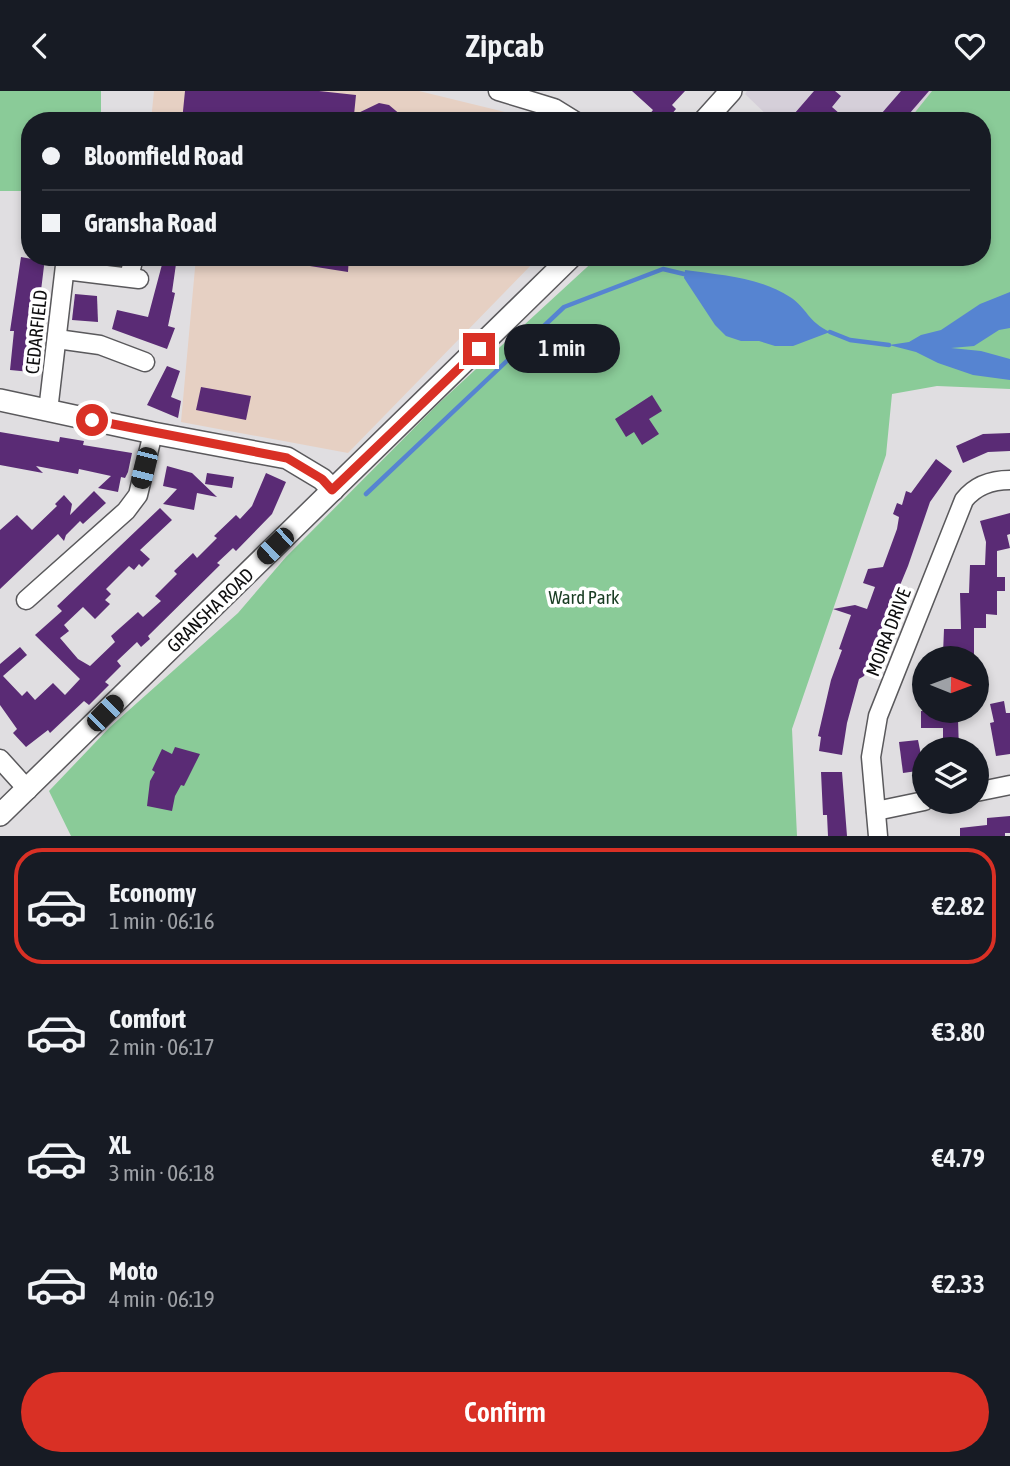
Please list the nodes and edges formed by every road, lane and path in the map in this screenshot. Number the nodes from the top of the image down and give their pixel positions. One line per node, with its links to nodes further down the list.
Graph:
1 (498, 91): 3 (street)
2 (731, 91): 4 (street)
3 (560, 112)
4 (712, 112)
5 (65, 266): 9 (street, CEDARFIELD)
6 (75, 266): 7 (street)
7 (134, 266)
8 (562, 266): 15 (street, GRANSHA ROAD)
9 (57, 339): 10 (street); 12 (street, CEDARFIELD)
10 (145, 362)
11 (0, 400): 12 (street)
12 (48, 411): 13 (street)
13 (153, 433): 15 (street); 16 (street)
14 (1010, 480): 22 (street, MOIRA DRIVE)
15 (332, 490): 20 (street, GRANSHA ROAD)
16 (26, 600)
17 (0, 759): 20 (street)
18 (1010, 785): 19 (street)
19 (989, 789)
20 (28, 790): 23 (street, GRANSHA ROAD)
21 (912, 804): 22 (street)
22 (876, 811): 24 (street, MOIRA DRIVE)
23 (0, 815)
24 (878, 836)

